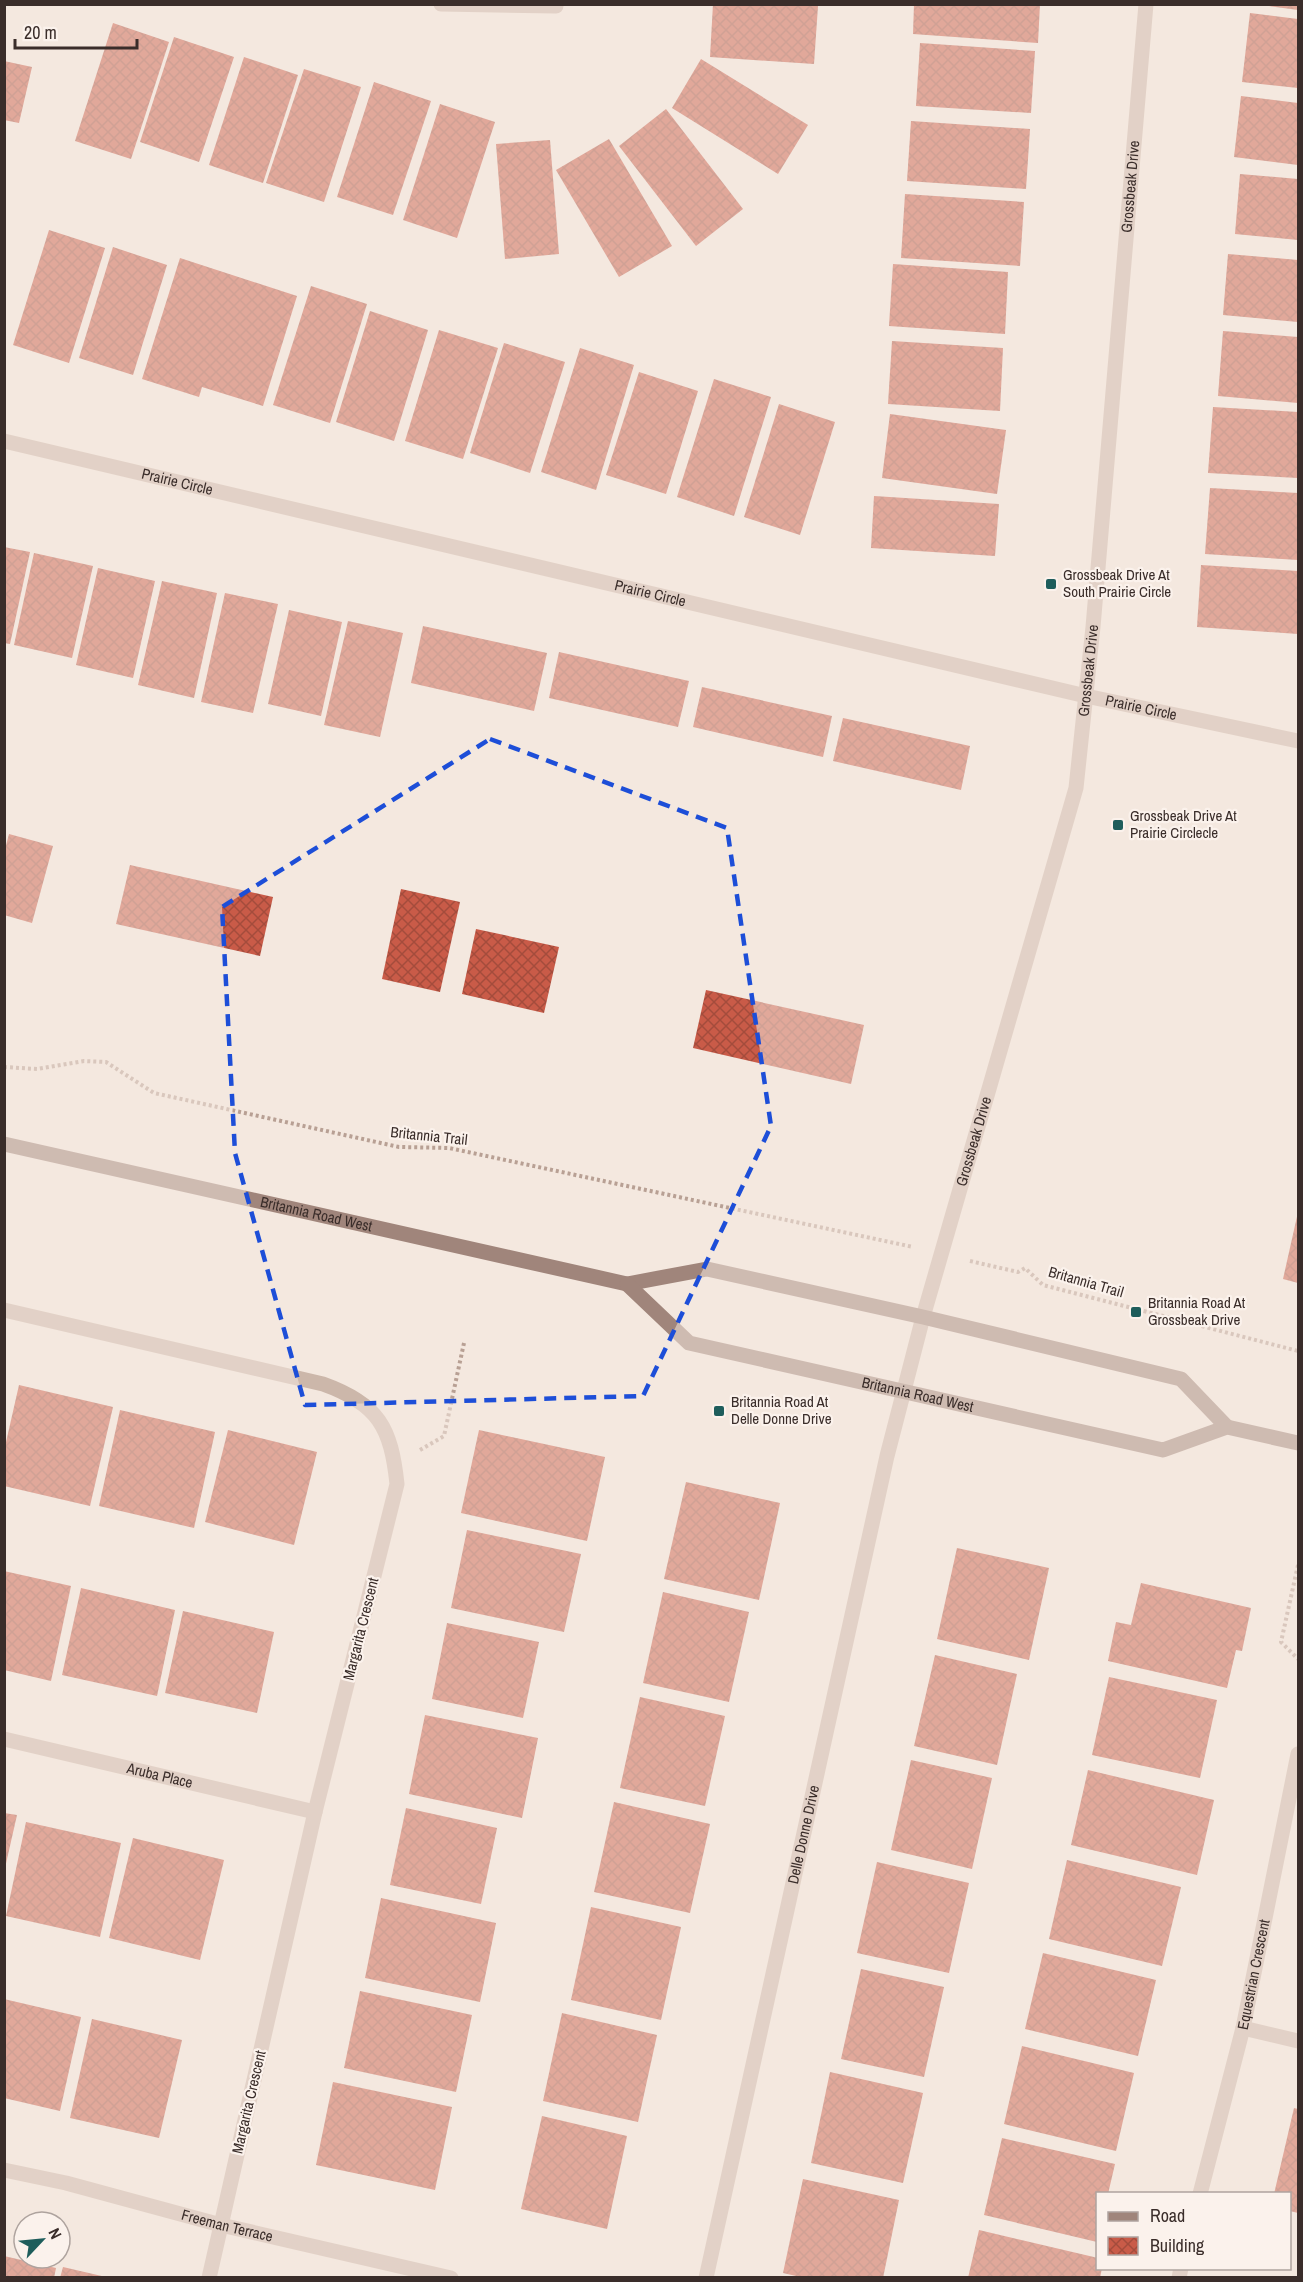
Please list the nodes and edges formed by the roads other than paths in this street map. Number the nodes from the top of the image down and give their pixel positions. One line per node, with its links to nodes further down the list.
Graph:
1 (441, 4): 3 (street)
2 (1146, 4): 5 (street, Grossbeak Drive)
3 (556, 6)
4 (4, 441): 5 (street, Prairie Circle)
5 (1086, 696): 6 (street, Prairie Circle); 10 (street, Grossbeak Drive)
6 (1299, 741)
7 (4, 1144): 8 (main road, Britannia Road West)
8 (627, 1284): 10 (main road, Britannia Road West); 11 (main road, Britannia Road West)
9 (4, 1310): 16 (street, Margarita Crescent)
10 (923, 1317): 11 (street, Delle Donne Drive); 12 (main road, Britannia Road West)
11 (904, 1390): 12 (main road, Britannia Road West); 24 (street, Delle Donne Drive)
12 (1227, 1427): 13 (main road)
13 (1299, 1443)
14 (4, 1739): 16 (street, Aruba Place)
15 (1299, 1754): 17 (street, Equestrian Crescent)
16 (315, 1812): 21 (street, Margarita Crescent)
17 (1243, 2028): 18 (street); 20 (street, Equestrian Crescent)
18 (1299, 2041)
19 (4, 2170): 21 (street, Freeman Terrace)
20 (1200, 2192)
21 (221, 2225): 22 (street); 23 (street, Freeman Terrace)
22 (209, 2277)
23 (451, 2277)
24 (706, 2277)

